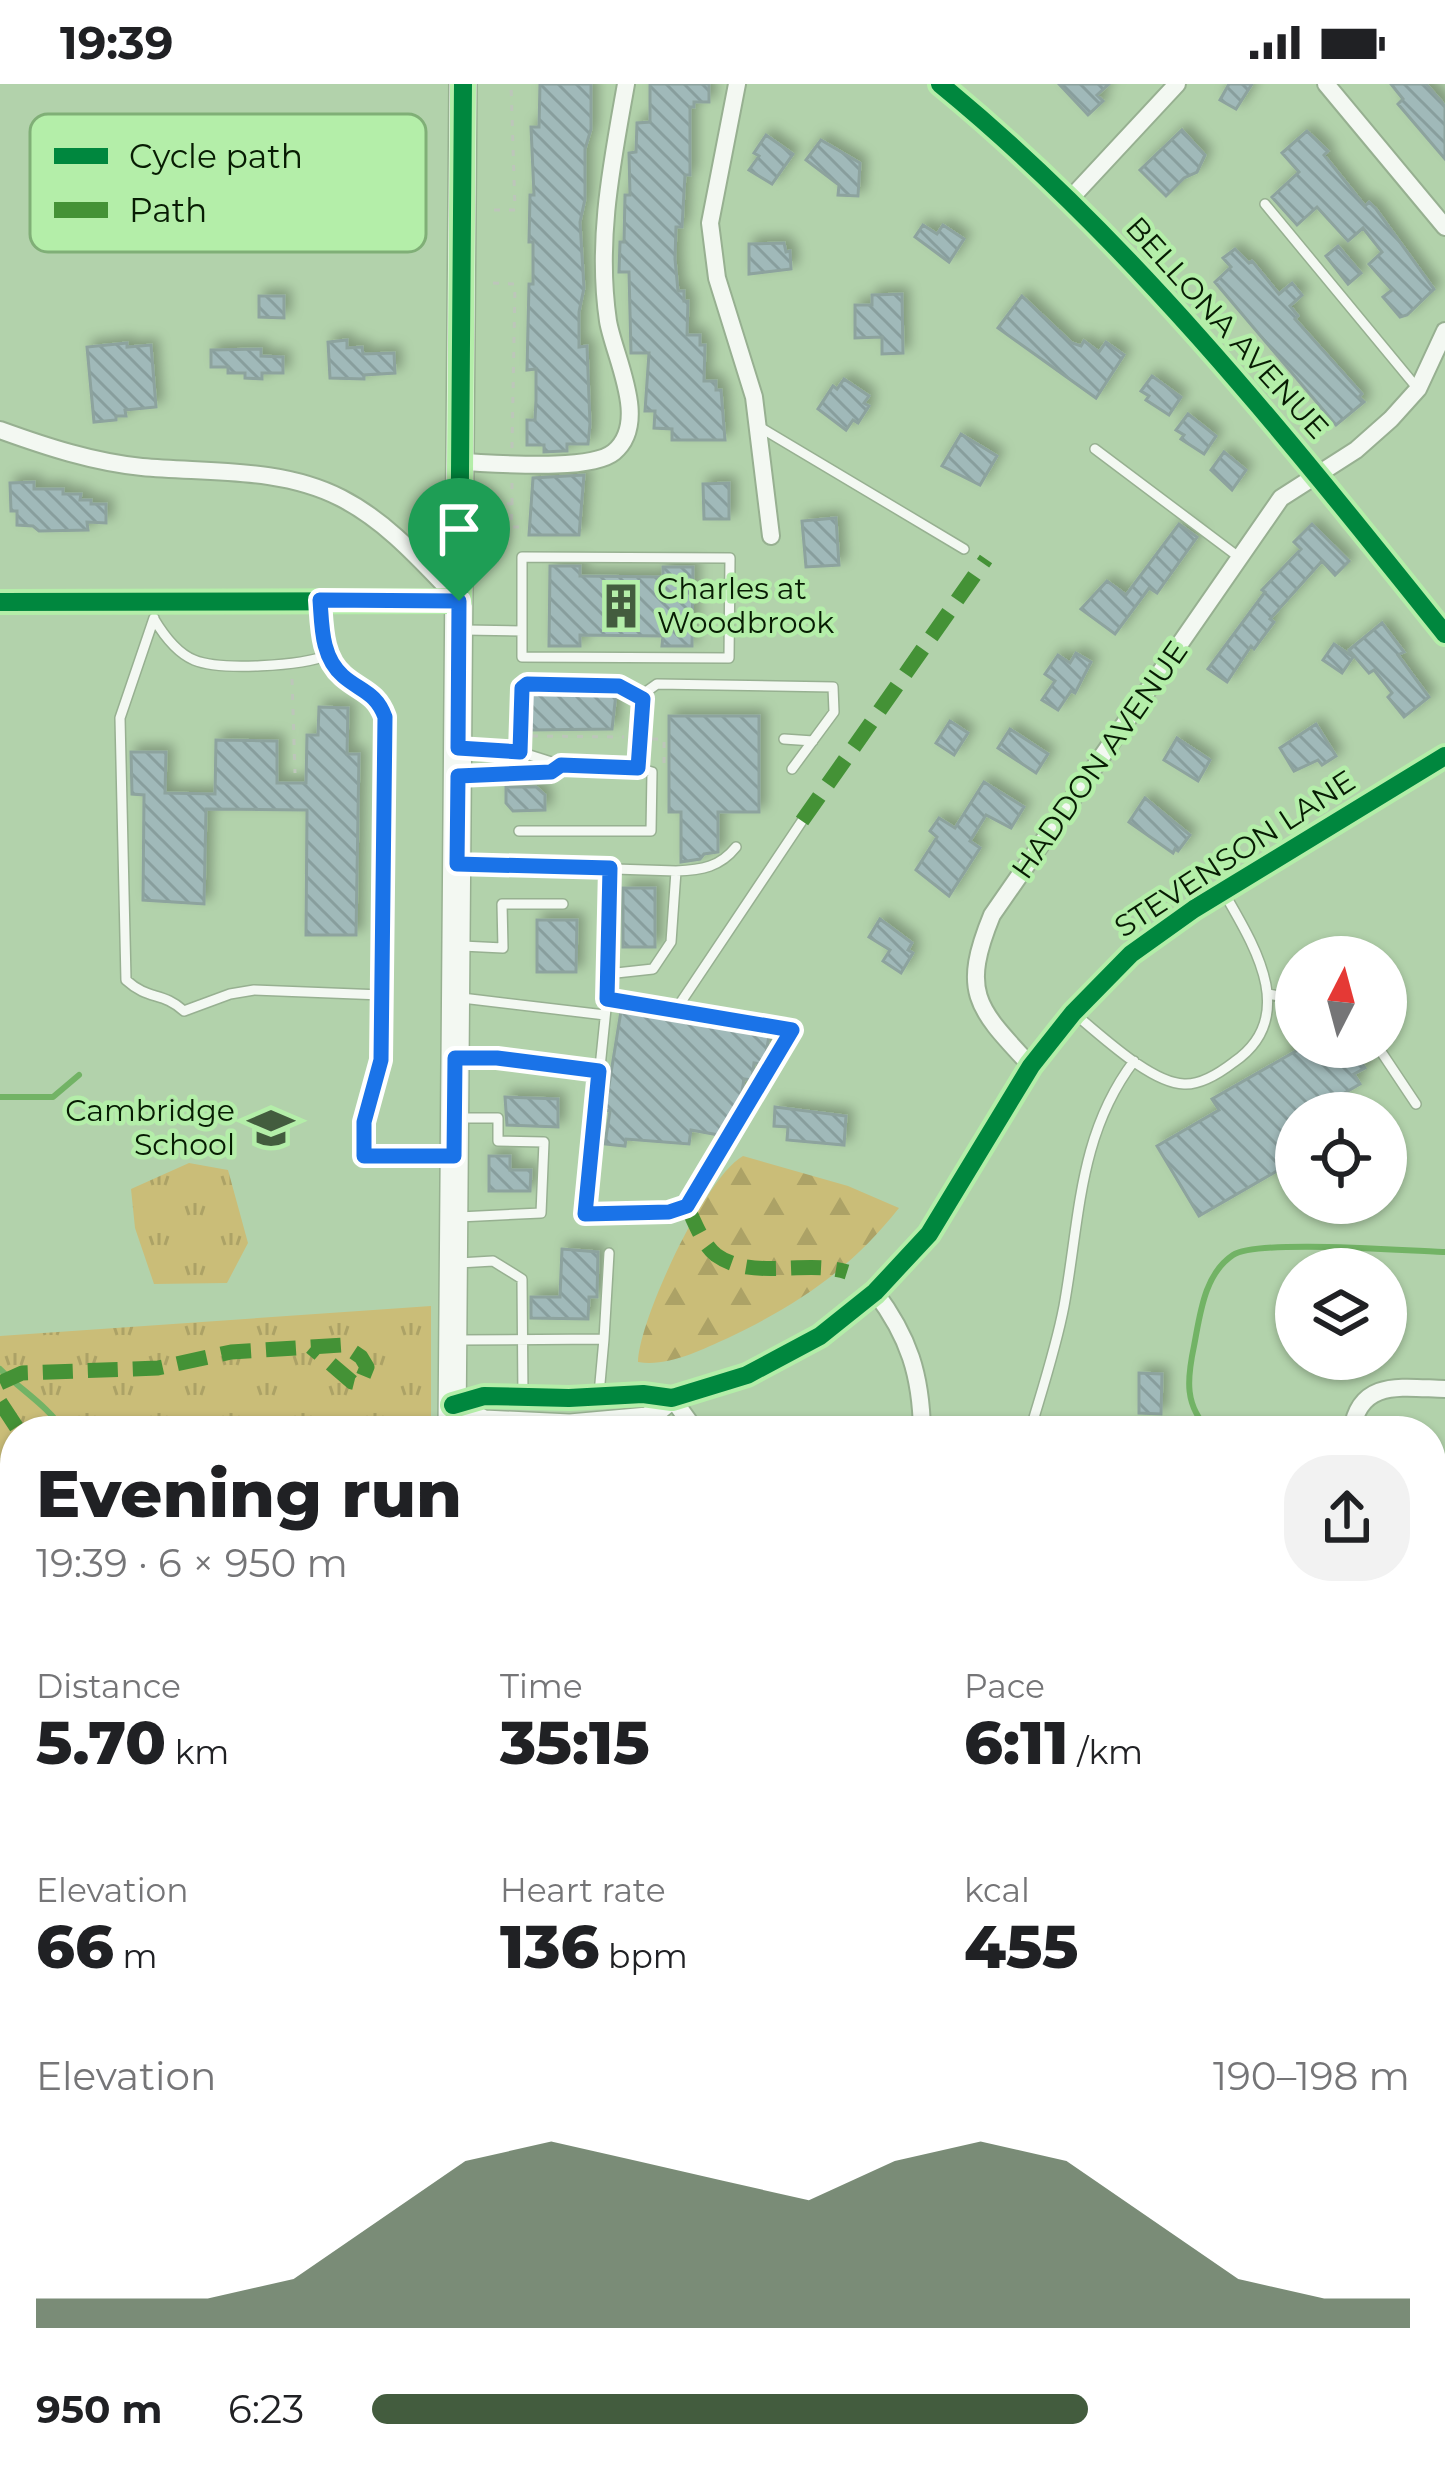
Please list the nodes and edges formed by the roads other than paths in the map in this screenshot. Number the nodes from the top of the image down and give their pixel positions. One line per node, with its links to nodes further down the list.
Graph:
1 (463, 84): 15 (main road)
2 (626, 84): 15 (street)
3 (737, 84): 12 (street)
4 (940, 84): 7 (street, BELLONA AVENUE)
5 (1177, 84): 7 (street)
6 (1326, 84): 9 (street)
7 (1070, 199): 16 (street, BELLONA AVENUE)
8 (1265, 204): 11 (lane)
9 (1445, 227)
10 (1445, 331): 11 (street)
11 (1418, 389): 16 (street, HADDON AVENUE)
12 (758, 426): 17 (street); 18 (lane)
13 (0, 430): 23 (street)
14 (1095, 449): 19 (lane)
15 (460, 462): 23 (main road)
16 (1316, 473): 19 (street, HADDON AVENUE); 26 (street, BELLONA AVENUE)
17 (771, 536)
18 (964, 549)
19 (1240, 558): 57 (street, HADDON AVENUE)
20 (142, 599): 21 (street); 22 (street); 24 (lane)
21 (320, 600): 23 (street); 27 (lane)
22 (0, 602)
23 (459, 615): 25 (lane); 33 (main road)
24 (154, 618): 27 (lane); 48 (lane)
25 (522, 631): 25 (lane)
26 (1445, 634)
27 (328, 656): 48 (lane)
28 (643, 699): 30 (lane); 31 (lane); 35 (lane)
29 (784, 740): 30 (lane)
30 (813, 741): 36 (lane)
31 (520, 752): 33 (lane); 34 (lane)
32 (1445, 756): 43 (street, STEVENSON LANE)
33 (458, 762): 34 (lane); 40 (main road)
34 (561, 765): 35 (lane)
35 (638, 768): 38 (lane)
36 (792, 769)
37 (802, 821): 52 (lane)
38 (518, 831)
39 (736, 847): 42 (lane)
40 (457, 864): 41 (lane); 45 (main road)
41 (610, 868): 42 (lane); 46 (lane)
42 (676, 871): 46 (lane)
43 (1223, 891): 47 (lane); 53 (street, STEVENSON LANE)
44 (563, 904): 45 (lane)
45 (456, 946): 50 (main road)
46 (608, 974): 51 (lane)
47 (1268, 994): 49 (lane); 56 (lane)
48 (382, 995): 62 (lane)
49 (1275, 995)
50 (456, 998): 54 (lane); 55 (main road)
51 (607, 999): 52 (lane); 54 (lane)
52 (675, 1011): 59 (lane)
53 (1073, 1013): 56 (lane); 57 (street, STEVENSON LANE)
54 (605, 1016): 59 (lane)
55 (455, 1058): 59 (lane); 61 (main road)
56 (1134, 1061): 79 (lane)
57 (1031, 1066): 66 (street, STEVENSON LANE)
58 (1392, 1068): 60 (lane)
59 (599, 1071)
60 (1416, 1104)
61 (455, 1118): 62 (main road); 63 (lane)
62 (454, 1156): 63 (main road)
63 (454, 1217): 65 (main road)
64 (609, 1252): 67 (lane)
65 (454, 1263): 68 (main road); 69 (lane)
66 (875, 1292): 73 (street, STEVENSON LANE); 78 (street)
67 (604, 1339): 69 (lane); 72 (lane)
68 (453, 1340): 69 (lane); 74 (main road)
69 (523, 1340): 71 (lane)
70 (1445, 1390): 80 (street)
71 (523, 1397): 72 (street, STEVENSON LANE); 75 (street, STEVENSON LANE)
72 (599, 1398): 73 (street, STEVENSON LANE)
73 (672, 1398): 76 (street, STEVENSON LANE); 77 (street)
74 (453, 1416)
75 (456, 1416)
76 (650, 1416)
77 (685, 1416)
78 (921, 1416)
79 (1034, 1416)
80 (1355, 1416)

